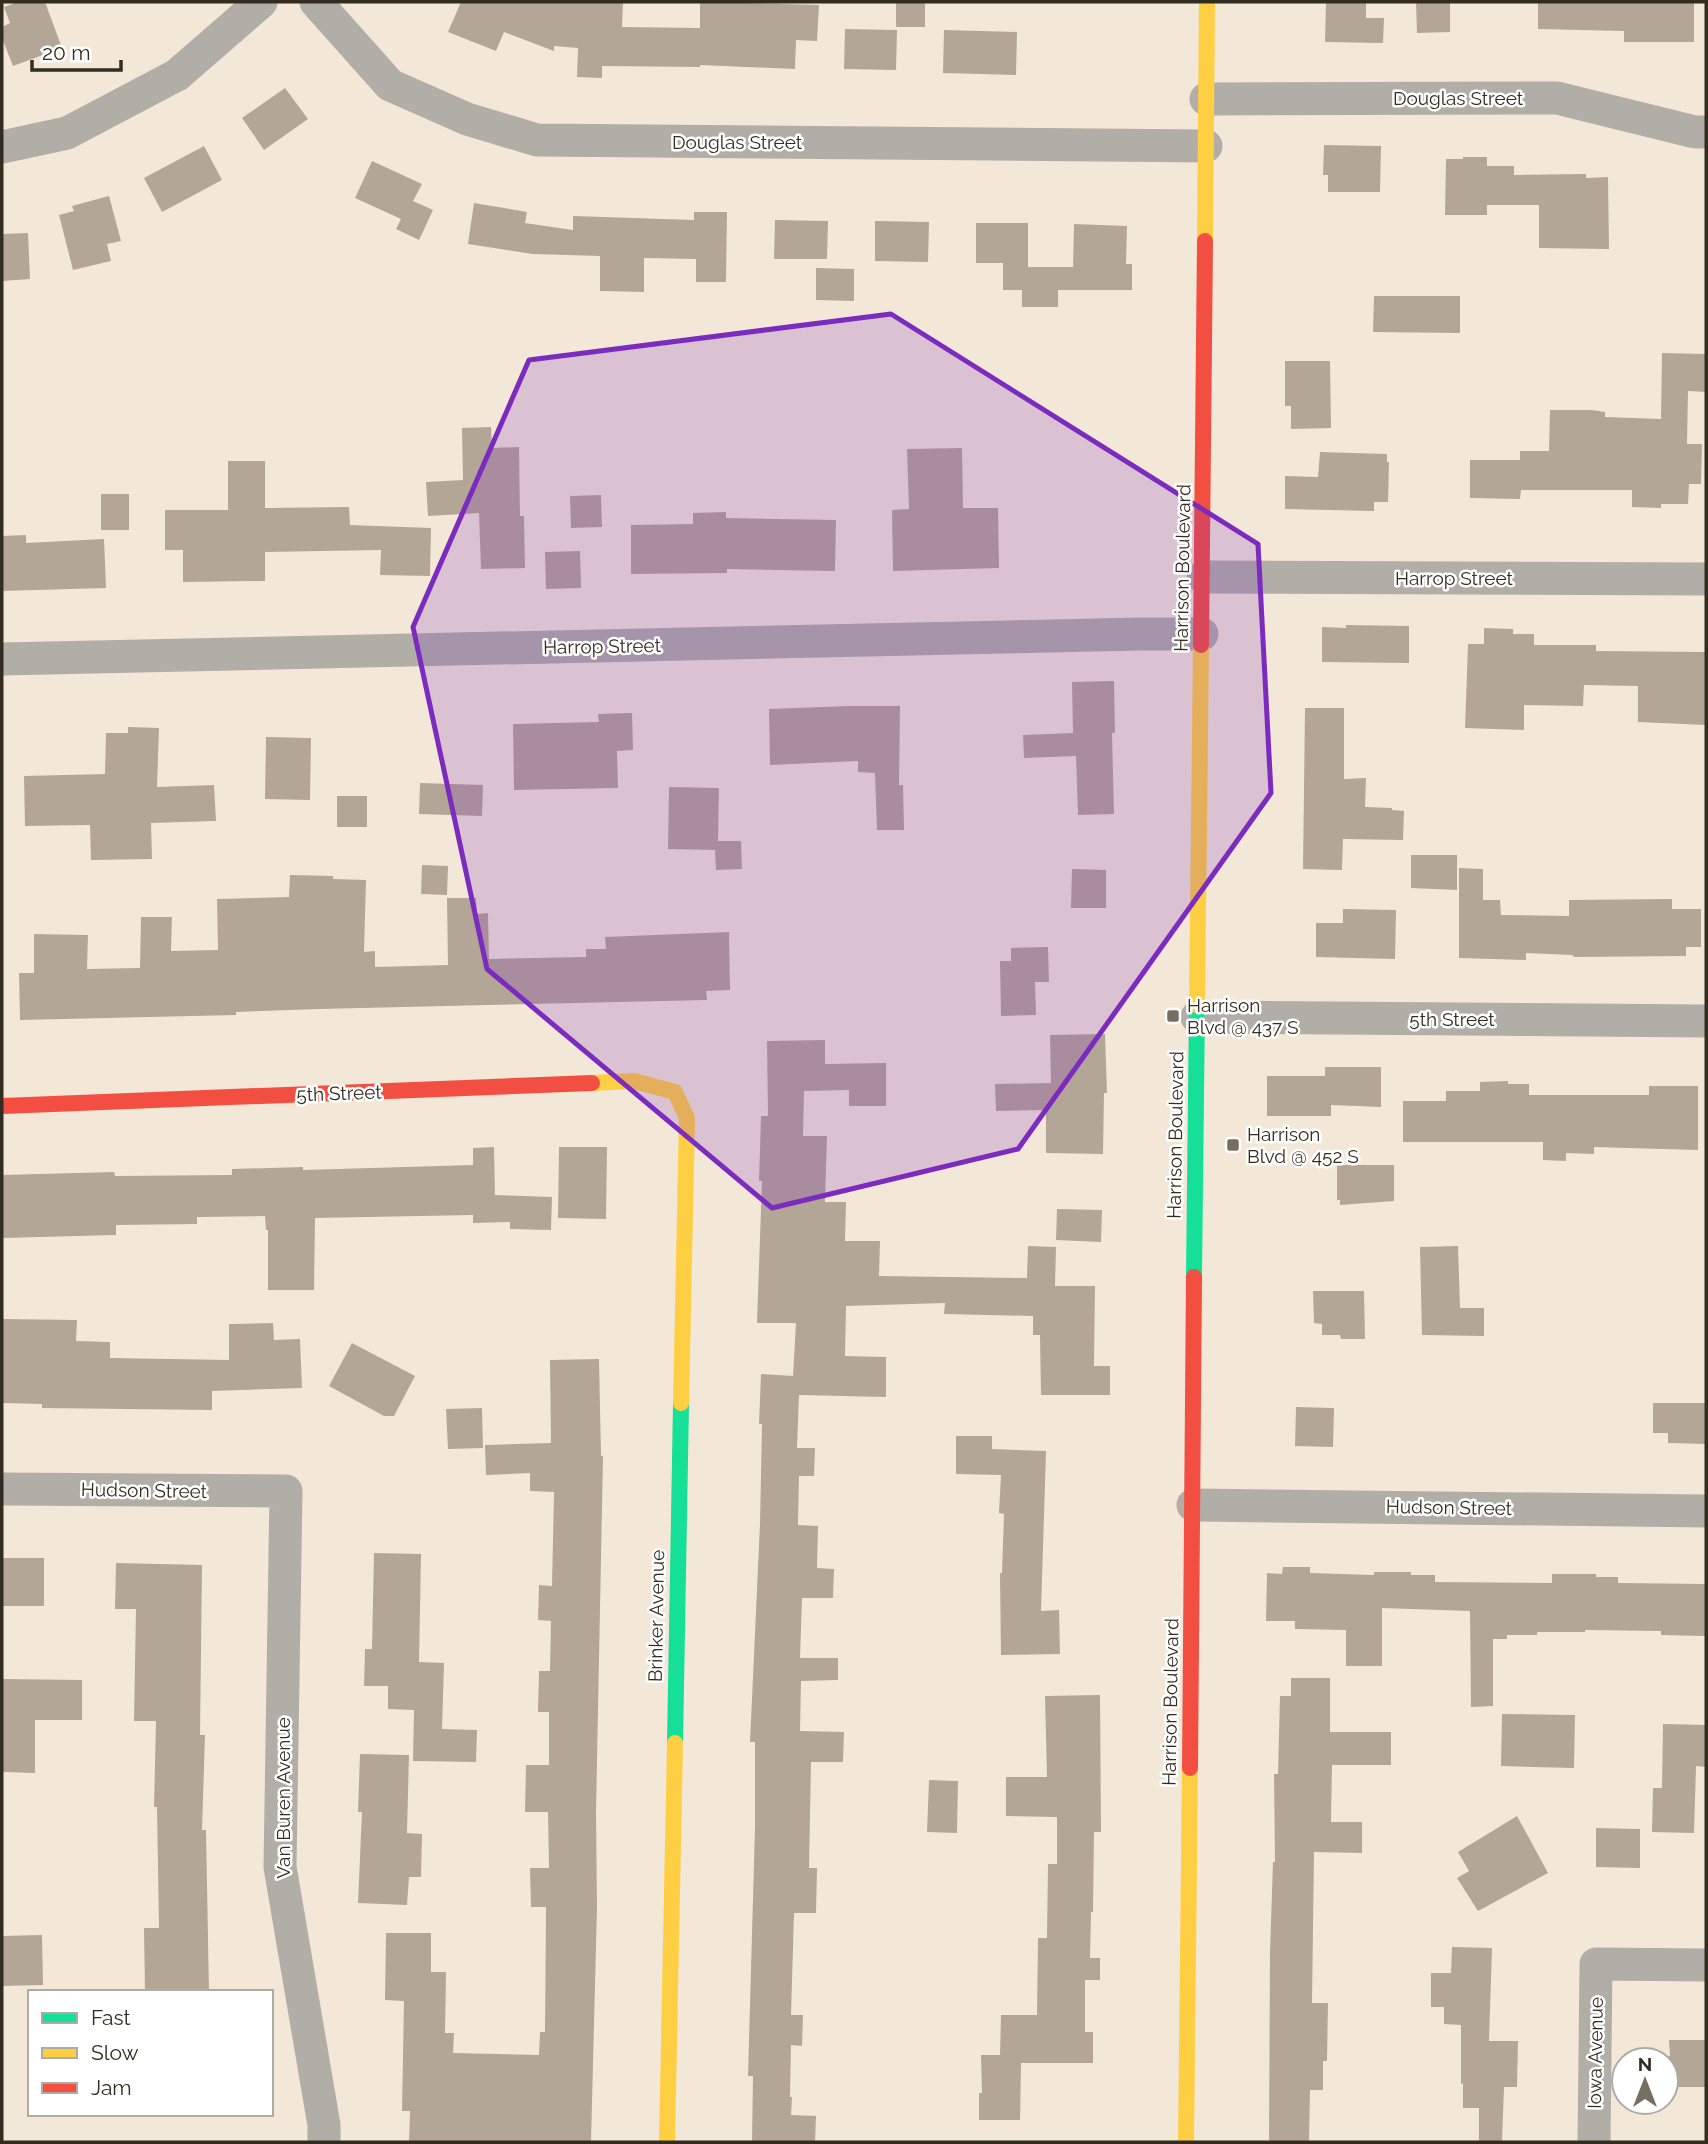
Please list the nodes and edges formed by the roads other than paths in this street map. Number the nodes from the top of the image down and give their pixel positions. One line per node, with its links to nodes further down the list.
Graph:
1 (261, 2): 7 (street)
2 (316, 2): 6 (street, Douglas Street)
3 (1207, 2): 4 (main road, Harrison Boulevard)
4 (1206, 99): 5 (street, Douglas Street); 6 (main road, Harrison Boulevard)
5 (1706, 132)
6 (1206, 146): 8 (main road, Harrison Boulevard)
7 (2, 147)
8 (1203, 577): 9 (street, Harrop Street); 10 (main road, Harrison Boulevard)
9 (1706, 579)
10 (1202, 634): 11 (street, Harrop Street); 12 (main road, Harrison Boulevard)
11 (2, 659)
12 (1198, 1017): 13 (street, 5th Street); 18 (main road, Harrison Boulevard)
13 (1706, 1021)
14 (675, 1092): 15 (main road, 5th Street); 22 (main road, Brinker Avenue)
15 (2, 1106)
16 (2, 1489): 17 (street, Hudson Street)
17 (285, 1492): 21 (street, Van Buren Avenue)
18 (1193, 1505): 19 (street, Hudson Street); 23 (main road, Harrison Boulevard)
19 (1706, 1511)
20 (1706, 1965): 24 (street, Iowa Avenue)
21 (324, 2142)
22 (667, 2142)
23 (1186, 2142)
24 (1594, 2142)

